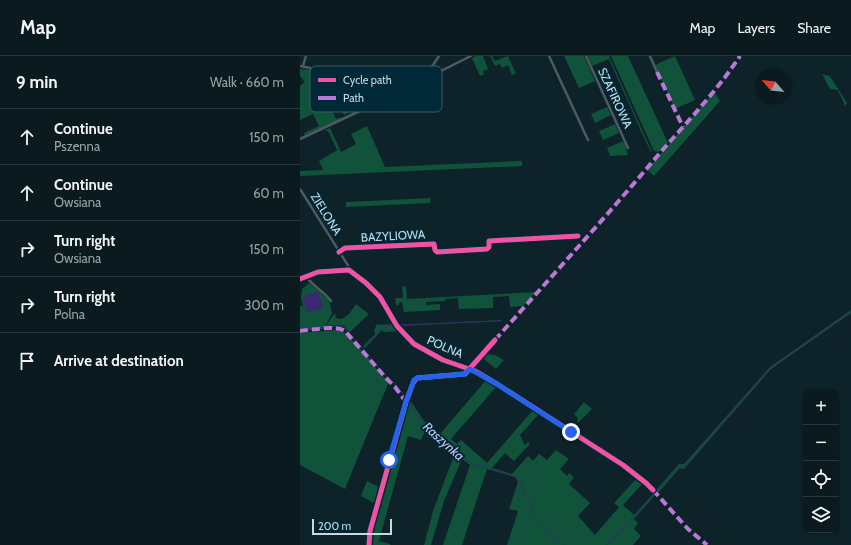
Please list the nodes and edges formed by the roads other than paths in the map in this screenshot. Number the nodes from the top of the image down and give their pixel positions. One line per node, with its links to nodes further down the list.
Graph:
1 (306, 56): 7 (street)
2 (439, 56): 8 (street)
3 (471, 56): 9 (street)
4 (549, 56): 13 (street)
5 (586, 56): 14 (street, SZAFIROWA)
6 (650, 56): 10 (street)
7 (301, 66)
8 (432, 66)
9 (442, 71)
10 (657, 72)
11 (357, 112): 12 (street)
12 (300, 139)
13 (588, 140)
14 (628, 148)
15 (300, 189): 17 (street, ZIELONA)
16 (578, 236): 17 (street, BAZYLIOWA)
17 (339, 252): 18 (street, ZIELONA)
18 (349, 270): 19 (street); 23 (street, POLNA)
19 (307, 277): 20 (street); 21 (street)
20 (300, 279)
21 (330, 301)
22 (495, 340): 23 (street)
23 (470, 369): 24 (street, POLNA); 25 (street)
24 (653, 490)
25 (369, 545)

